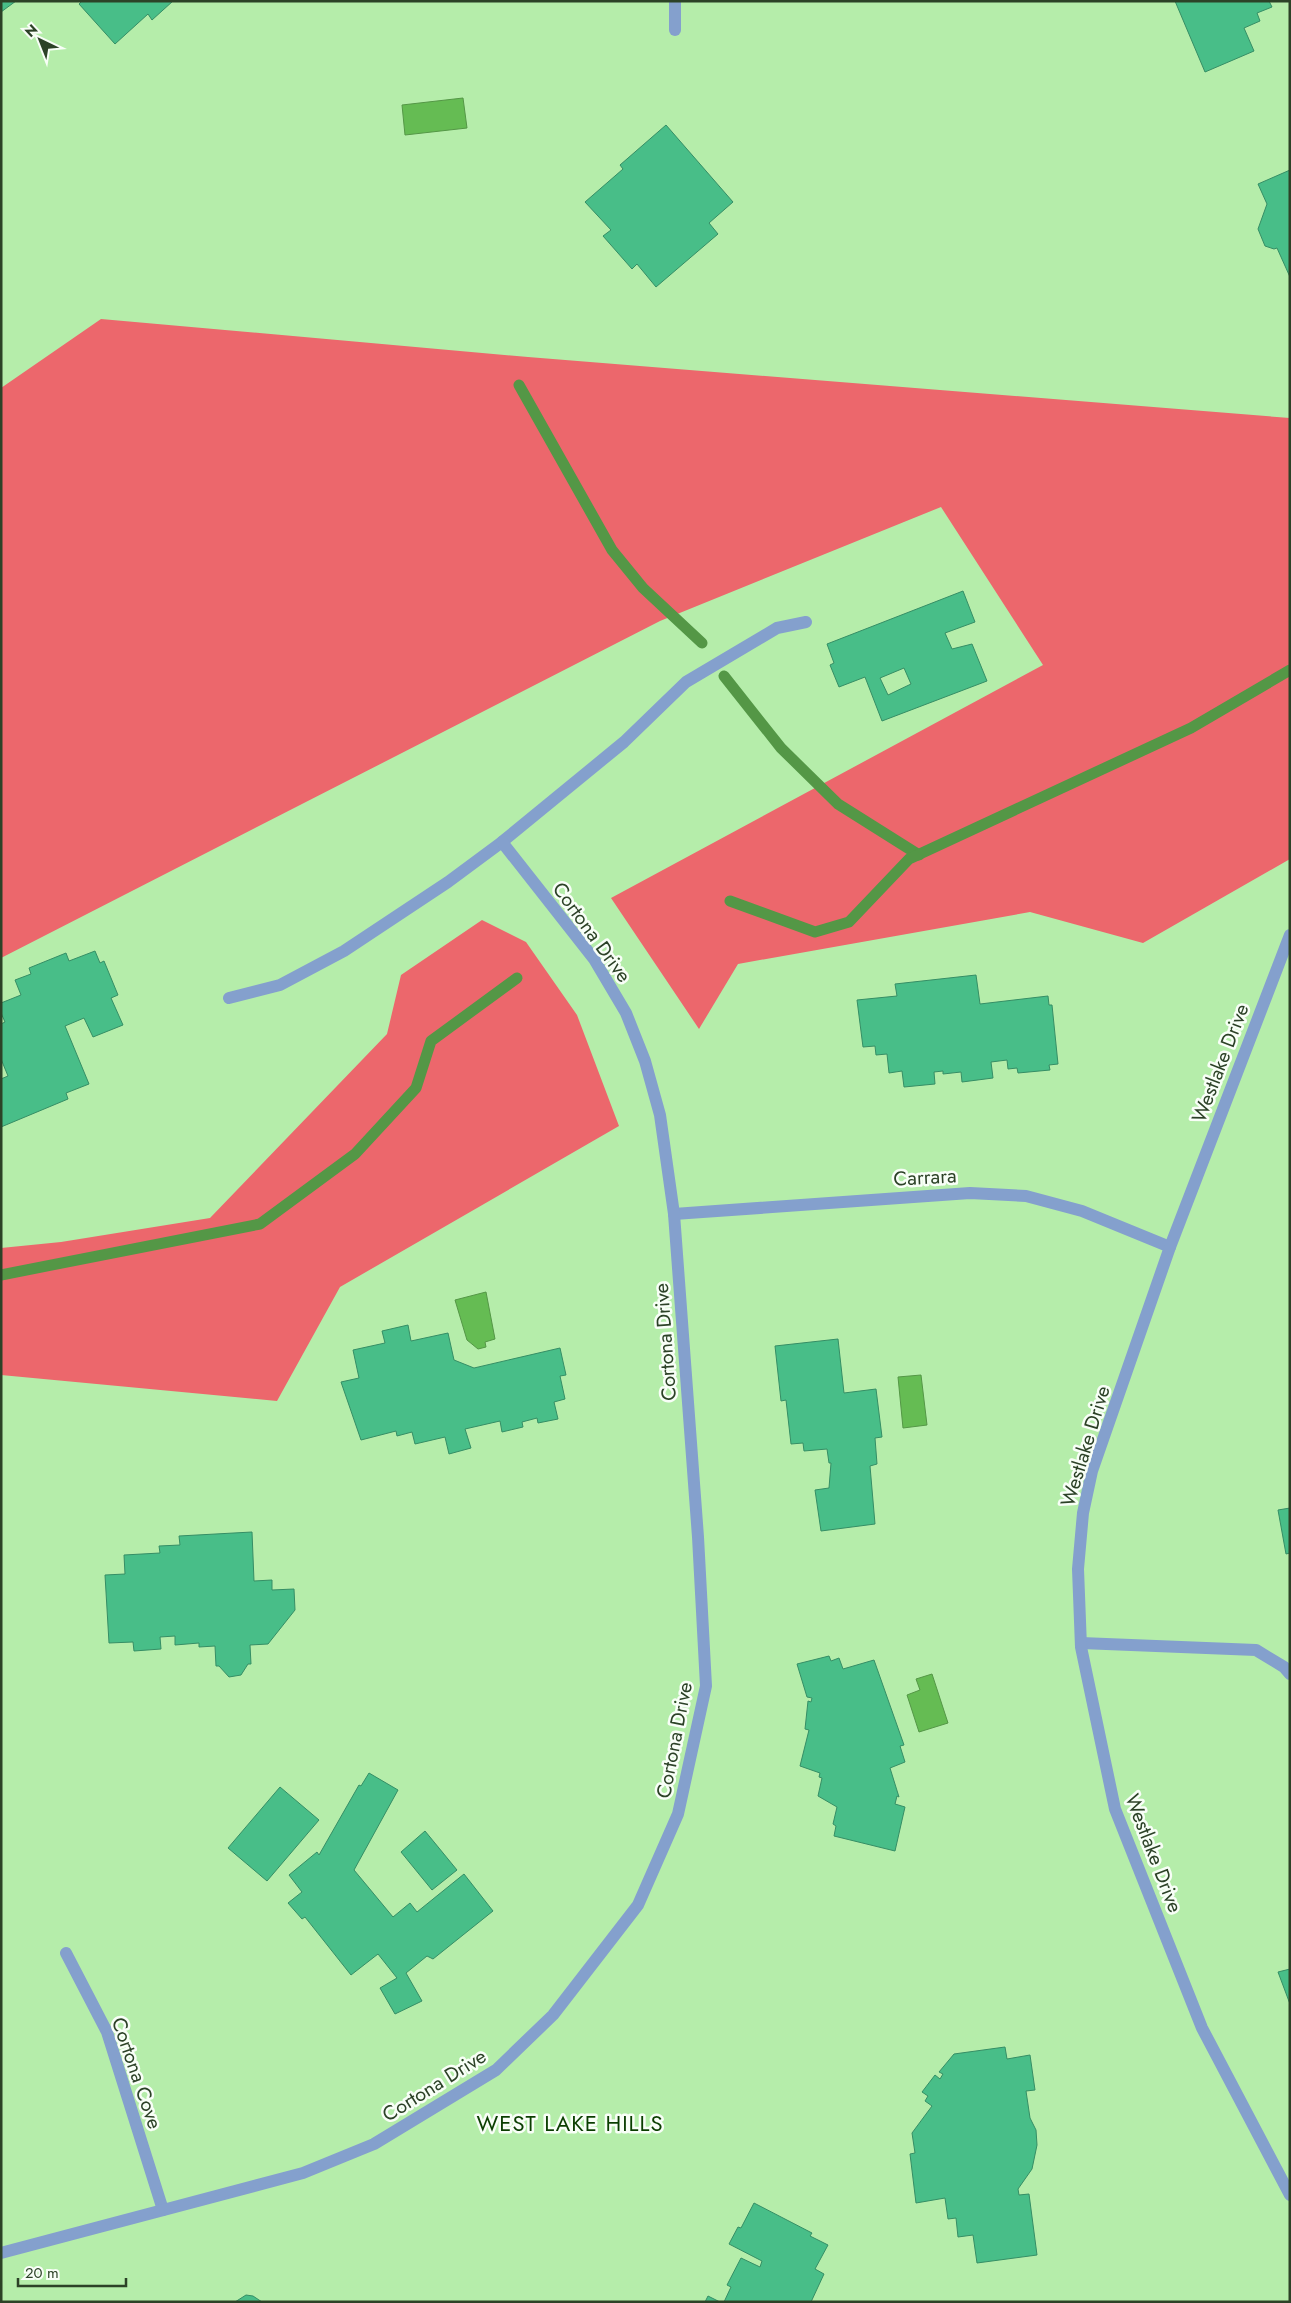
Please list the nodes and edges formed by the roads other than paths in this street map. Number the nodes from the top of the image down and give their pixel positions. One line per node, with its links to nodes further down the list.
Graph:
1 (675, 1): 2 (street)
2 (675, 30)
3 (806, 622): 4 (street)
4 (502, 842): 6 (street); 7 (street, Cortona Drive)
5 (1290, 935): 8 (street, Westlake Drive)
6 (229, 998)
7 (674, 1214): 8 (street, Carrara); 13 (street, Cortona Drive)
8 (1170, 1246): 9 (street, Westlake Drive)
9 (1081, 1643): 10 (street); 12 (street, Westlake Drive)
10 (1290, 1674)
11 (66, 1953): 13 (street, Cortona Cove)
12 (1290, 2195)
13 (163, 2210): 14 (street, Cortona Drive)
14 (1, 2252)

